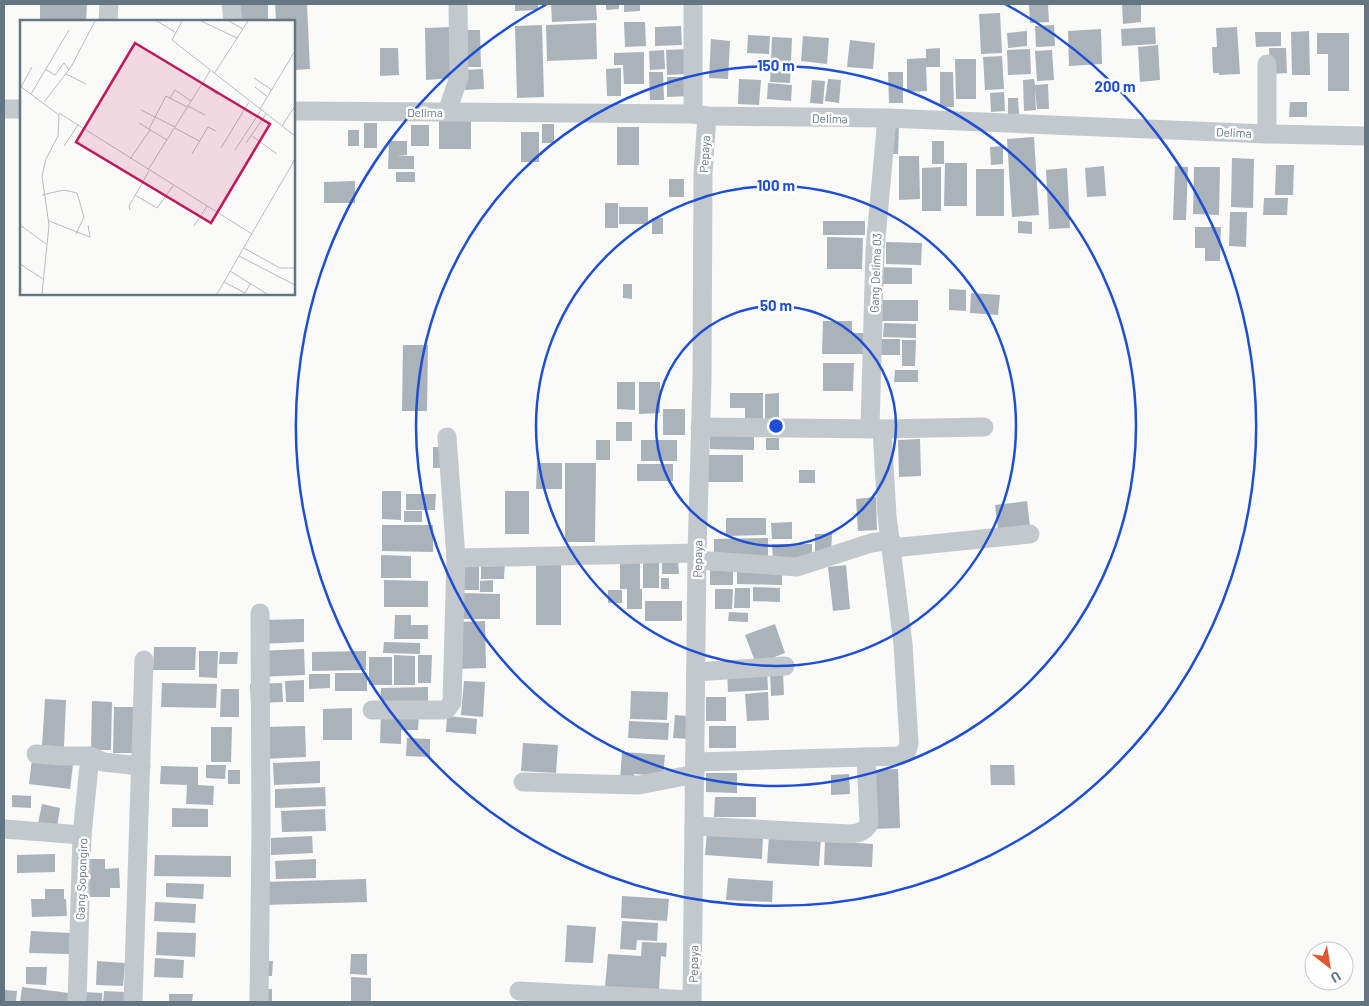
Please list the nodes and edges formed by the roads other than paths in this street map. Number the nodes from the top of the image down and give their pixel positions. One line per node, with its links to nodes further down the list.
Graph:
1 (109, 4): 5 (street)
2 (231, 4): 6 (street)
3 (458, 4): 11 (street)
4 (693, 4): 12 (street, Pepaya)
5 (108, 20)
6 (233, 20)
7 (1267, 64): 14 (street)
8 (4, 109): 9 (street)
9 (20, 109)
10 (295, 111): 11 (street, Delima)
11 (447, 112): 12 (street, Delima)
12 (700, 115): 13 (street, Delima); 16 (street, Pepaya)
13 (887, 118): 14 (street, Delima); 18 (street, Gang Delima 03)
14 (1267, 134): 15 (street, Delima)
15 (1365, 136)
16 (700, 427): 18 (street); 22 (street, Pepaya)
17 (984, 427): 18 (street)
18 (876, 428): 21 (street, Gang Delima 03)
19 (447, 437): 23 (street)
20 (1030, 534): 21 (street)
21 (892, 544): 22 (street); 31 (street, Gang Delima 03)
22 (697, 557): 23 (street); 27 (street, Pepaya)
23 (456, 558): 28 (street)
24 (260, 613): 42 (street)
25 (144, 660): 32 (street)
26 (785, 666): 27 (street)
27 (696, 672): 33 (street, Pepaya)
28 (372, 710)
29 (36, 754): 30 (street)
30 (90, 756): 32 (street); 37 (street, Gang Sopongiro)
31 (866, 757): 33 (street); 35 (street)
32 (141, 766): 41 (street)
33 (695, 768): 34 (street); 35 (street, Pepaya)
34 (523, 782)
35 (694, 826): 39 (street, Pepaya)
36 (4, 829): 37 (street)
37 (82, 835): 40 (street, Gang Sopongiro)
38 (519, 991): 39 (street)
39 (692, 1001)
40 (77, 1002)
41 (133, 1002)
42 (259, 1002)

